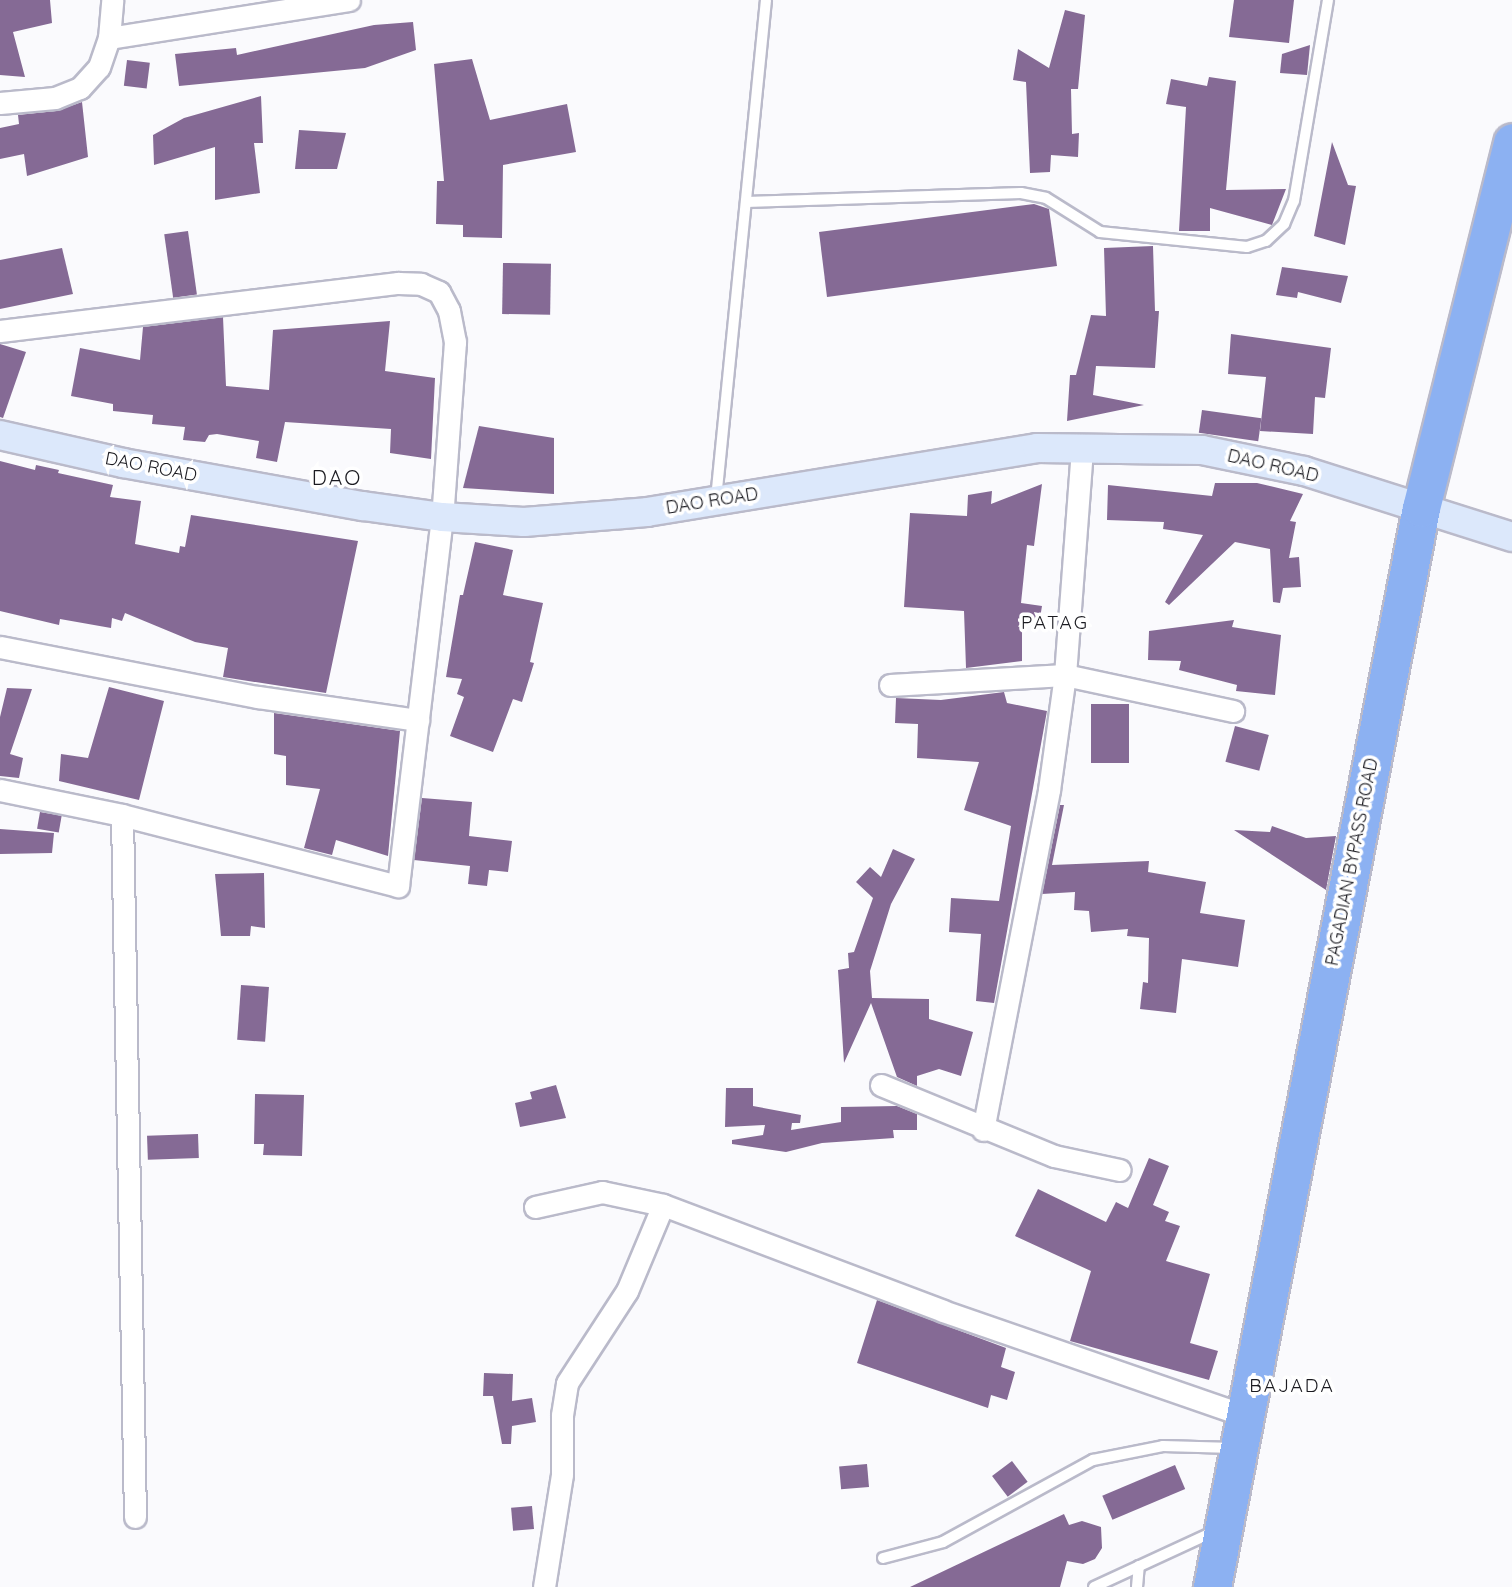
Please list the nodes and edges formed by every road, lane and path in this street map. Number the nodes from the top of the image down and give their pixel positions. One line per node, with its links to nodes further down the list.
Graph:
1 (112, 0): 5 (street)
2 (349, 0): 5 (street)
3 (766, 0): 8 (lane)
4 (1328, 0): 8 (lane)
5 (109, 38): 6 (street)
6 (0, 103)
7 (1512, 142): 13 (highway, PAGADIAN BYPASS ROAD)
8 (746, 202): 12 (lane)
9 (0, 331): 14 (street)
10 (0, 435): 14 (street, DAO ROAD)
11 (1082, 447): 12 (street, DAO ROAD); 13 (street, DAO ROAD); 17 (street)
12 (716, 501): 14 (street, DAO ROAD)
13 (1421, 508): 15 (street, DAO ROAD); 28 (highway, PAGADIAN BYPASS ROAD)
14 (442, 517): 20 (street)
15 (1512, 537)
16 (0, 647): 20 (street)
17 (1065, 675): 18 (street); 19 (street); 24 (street)
18 (890, 685)
19 (1233, 711)
20 (418, 720): 22 (street)
21 (0, 790): 22 (street)
22 (122, 815): 29 (street)
23 (881, 1085): 24 (street)
24 (983, 1129): 25 (street)
25 (1120, 1170)
26 (663, 1205): 27 (street); 28 (street); 33 (street)
27 (535, 1207)
28 (1241, 1431): 30 (highway, PAGADIAN BYPASS ROAD); 31 (lane)
29 (135, 1517)
30 (1223, 1528): 32 (lane); 36 (highway, PAGADIAN BYPASS ROAD)
31 (883, 1558)
32 (1139, 1566): 34 (lane); 35 (lane)
33 (544, 1587)
34 (1094, 1587)
35 (1137, 1587)
36 (1212, 1587)

